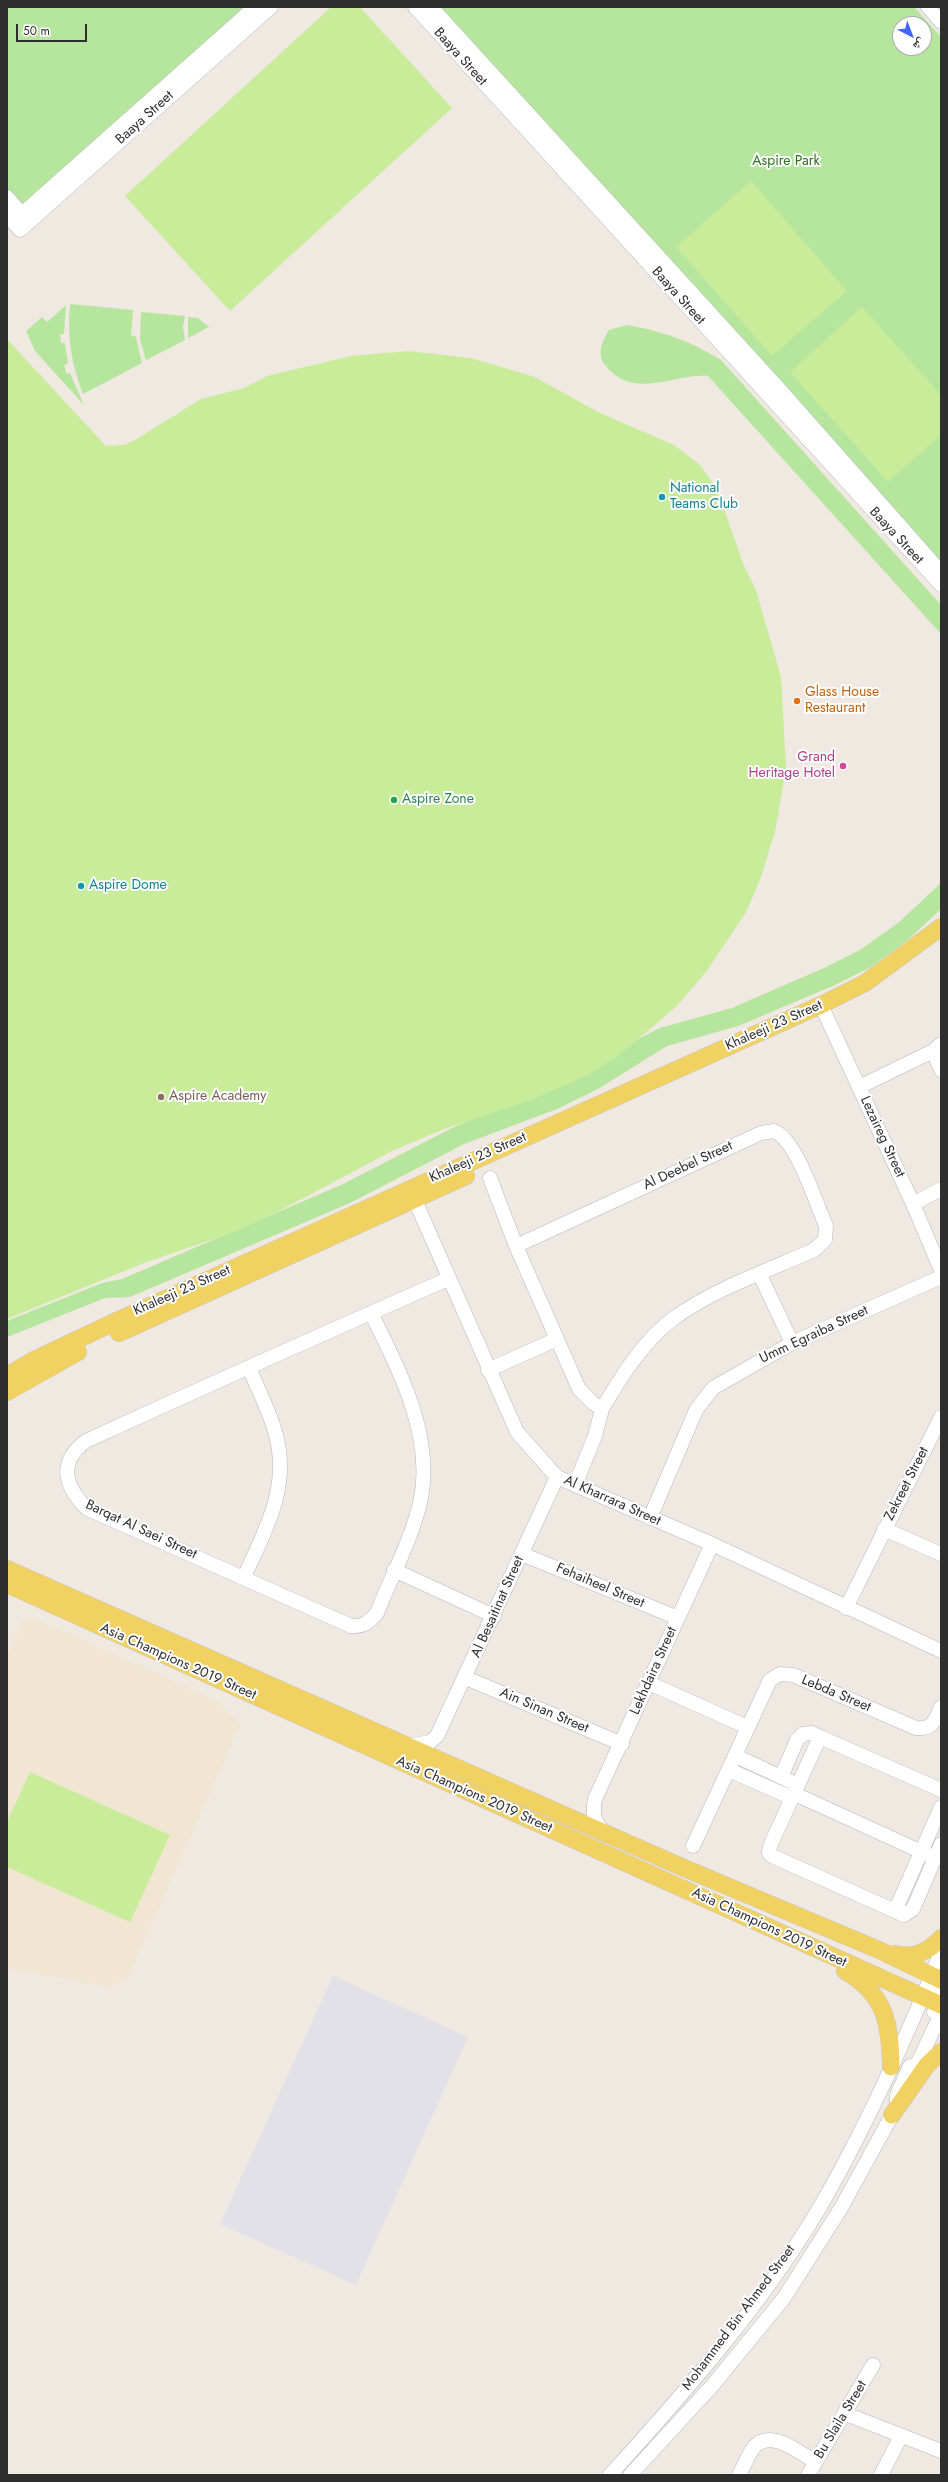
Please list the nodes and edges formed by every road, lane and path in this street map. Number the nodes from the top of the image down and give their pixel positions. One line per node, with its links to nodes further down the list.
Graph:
1 (255, 7): 9 (street, Baaya Street)
2 (271, 7): 9 (street, Baaya Street)
3 (415, 7): 7 (street, Baaya Street)
4 (431, 7): 7 (street, Baaya Street)
5 (928, 7): 6 (street)
6 (941, 22)
7 (513, 106): 10 (street, Baaya Street)
8 (7, 197): 9 (street)
9 (18, 221)
10 (878, 508): 11 (street, Baaya Street); 12 (street, Baaya Street)
11 (941, 572)
12 (941, 586)
13 (941, 927): 15 (main road, Khaleeji 23 Street)
14 (941, 942): 15 (main road, Khaleeji 23 Street)
15 (823, 1010): 18 (street, Lezaireg Street); 21 (main road, Khaleeji 23 Street)
16 (937, 1047): 17 (street); 18 (street)
17 (941, 1070)
18 (859, 1087): 22 (street, Lezaireg Street)
19 (490, 1178): 23 (street)
20 (941, 1189): 22 (street)
21 (412, 1194): 27 (street, Al Kharrara Street); 29 (main road, Khaleeji 23 Street)
22 (913, 1204): 24 (street, Lezaireg Street)
23 (516, 1246): 25 (street, Al Deebel Street); 30 (street)
24 (941, 1270)
25 (760, 1275): 31 (street); 36 (street, Al Deebel Street)
26 (941, 1277): 31 (street, Umm Egraiba Street)
27 (448, 1279): 28 (street, Barqat Al Saei Street); 33 (street, Al Kharrara Street)
28 (371, 1313): 32 (street, Barqat Al Saei Street); 46 (street, Barqat Al Saei Street)
29 (124, 1324): 34 (main road, Khaleeji 23 Street); 35 (main road, Khaleeji 23 Street)
30 (557, 1338): 33 (street); 36 (street)
31 (792, 1342): 40 (street, Umm Egraiba Street)
32 (249, 1367): 47 (street); 47 (street, Barqat Al Saei Street)
33 (488, 1370): 38 (street, Al Kharrara Street)
34 (7, 1376)
35 (7, 1392)
36 (602, 1409): 39 (street, Al Deebel Street)
37 (941, 1417): 41 (street, Zekreet Street)
38 (557, 1477): 39 (street, Al Kharrara Street); 43 (street, Al Besaitinat Street)
39 (575, 1485): 40 (street, Al Kharrara Street)
40 (650, 1518): 42 (street, Al Kharrara Street)
41 (884, 1530): 44 (street, Zekreet Street); 49 (street, Zekreet Street)
42 (712, 1544): 49 (street, Al Kharrara Street); 51 (street, Lekhdaira Street)
43 (522, 1554): 50 (street, Al Besaitinat Street); 51 (street, Fehaiheel Street)
44 (941, 1554)
45 (7, 1568): 60 (main road, Asia Champions 2019 Street)
46 (394, 1570): 47 (street, Barqat Al Saei Street); 50 (street)
47 (244, 1577)
48 (7, 1584): 76 (main road, Asia Champions 2019 Street)
49 (846, 1608): 52 (street, Al Kharrara Street)
50 (494, 1616): 53 (street, Al Besaitinat Street)
51 (678, 1618): 54 (street, Lekhdaira Street)
52 (941, 1651)
53 (466, 1678): 57 (street, Al Besaitinat Street); 59 (street, Ain Sinan Street)
54 (649, 1683): 56 (street); 59 (street, Lekhdaira Street)
55 (941, 1707): 56 (street, Lebda Street)
56 (747, 1727): 61 (street, Lebda Street)
57 (437, 1736): 60 (street); 62 (street)
58 (820, 1737): 64 (street); 65 (street); 66 (street)
59 (622, 1744): 67 (street, Lekhdaira Street)
60 (409, 1746): 62 (main road, Asia Champions 2019 Street)
61 (736, 1756): 63 (street, Lebda Street); 64 (street)
62 (447, 1763): 69 (main road, Asia Champions 2019 Street)
63 (729, 1770): 66 (street); 72 (street, Lebda Street)
64 (781, 1777): 66 (street)
65 (941, 1790)
66 (795, 1792): 73 (street); 75 (street)
67 (595, 1799): 69 (street, Lekhdaira Street); 70 (street, Lekhdaira Street)
68 (941, 1807): 73 (street)
69 (565, 1816): 70 (main road, Asia Champions 2019 Street)
70 (605, 1833): 78 (main road, Asia Champions 2019 Street)
71 (941, 1844): 74 (street)
72 (693, 1846)
73 (922, 1852): 74 (street); 75 (street)
74 (935, 1858): 75 (street)
75 (895, 1910)
76 (790, 1938): 80 (main road, Asia Champions 2019 Street); 82 (main road)
77 (941, 1938): 78 (main road)
78 (879, 1950): 80 (main road, Asia Champions 2019 Street)
79 (941, 1952): 80 (street, Mohammed Bin Ahmed Street)
80 (937, 1994): 82 (street, Mohammed Bin Ahmed Street); 83 (street, Mohammed Bin Ahmed Street)
81 (941, 2052): 83 (main road)
82 (891, 2067): 89 (street, Mohammed Bin Ahmed Street)
83 (895, 2110): 90 (street, Mohammed Bin Ahmed Street)
84 (873, 2365): 85 (street, Bu Slaila Street)
85 (846, 2414): 86 (street); 88 (street, Bu Slaila Street)
86 (901, 2436): 87 (street); 93 (street)
87 (941, 2451)
88 (816, 2462): 91 (street); 92 (street, Bu Slaila Street)
89 (610, 2475)
90 (630, 2475)
91 (739, 2475)
92 (808, 2475)
93 (881, 2475)

